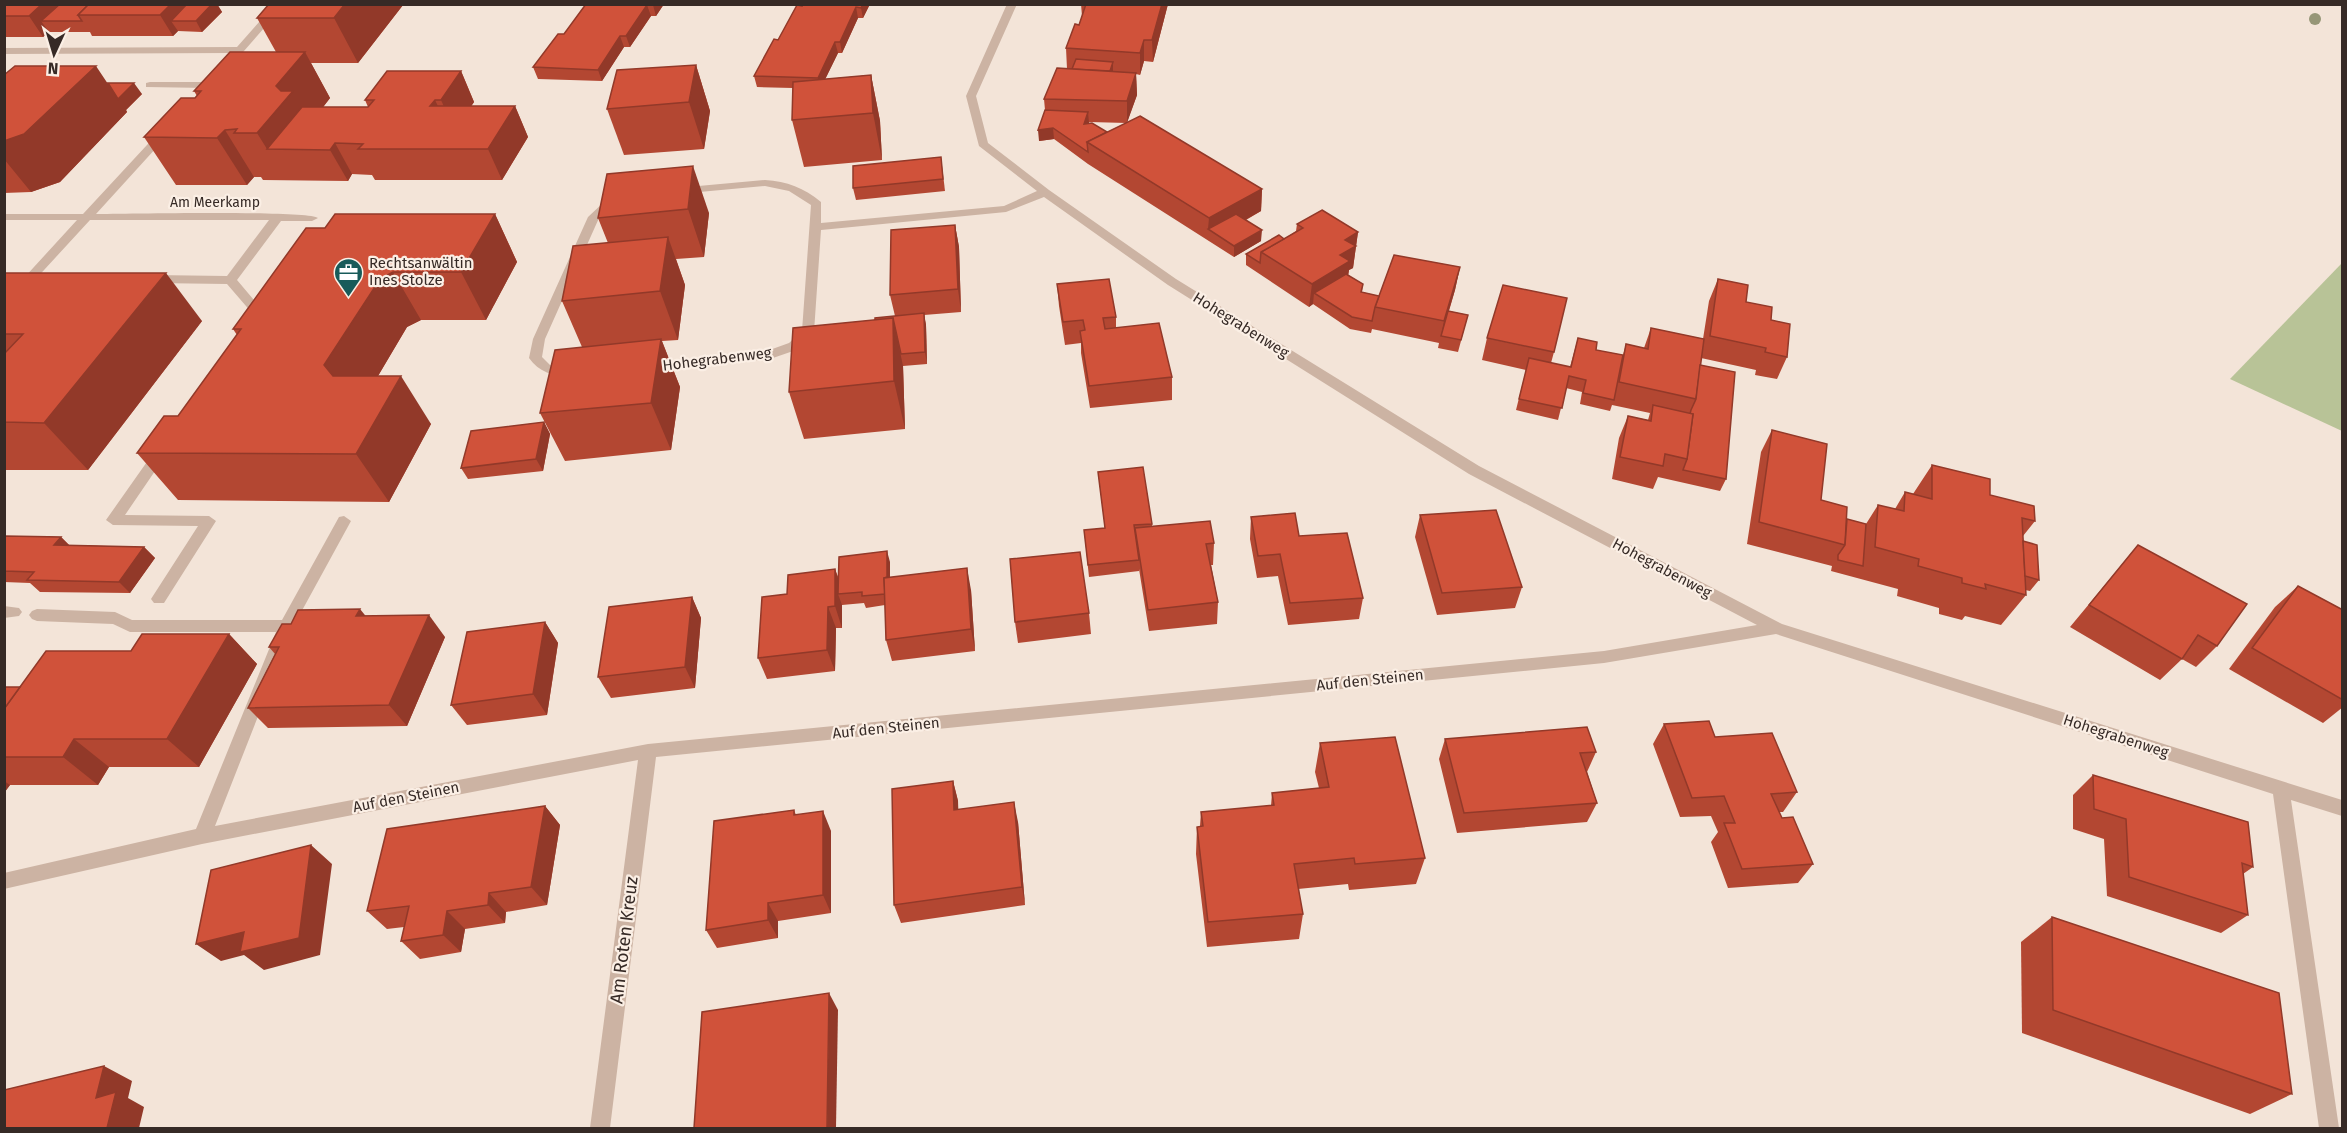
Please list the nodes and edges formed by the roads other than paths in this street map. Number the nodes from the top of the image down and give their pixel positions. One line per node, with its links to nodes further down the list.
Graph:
1 (281, 4): 3 (street)
2 (1012, 4): 7 (street, Hohegrabenweg)
3 (240, 50): 4 (street); 5 (street)
4 (4, 51)
5 (150, 85)
6 (168, 129): 9 (street)
7 (1045, 192): 12 (street); 22 (street, Hohegrabenweg)
8 (4, 217): 9 (street, Am Meerkamp)
9 (88, 217): 10 (street, Am Meerkamp); 13 (street)
10 (278, 217): 11 (street); 15 (street, Am Meerkamp)
11 (312, 218)
12 (816, 227): 12 (street, Hohegrabenweg)
13 (13, 279)
14 (135, 279): 15 (street)
15 (231, 280): 16 (street)
16 (245, 332)
17 (166, 445): 19 (street)
18 (344, 521): 21 (street)
19 (159, 599)
20 (37, 615): 21 (street)
21 (286, 626): 26 (street)
22 (1776, 628): 23 (street, Auf den Steinen); 24 (street, Hohegrabenweg)
23 (648, 751): 26 (street, Auf den Steinen); 28 (street, Am Roten Kreuz)
24 (2281, 788): 25 (street, Hohegrabenweg); 29 (street)
25 (2343, 808)
26 (202, 836): 27 (street, Auf den Steinen)
27 (4, 881)
28 (600, 1128)
29 (2329, 1128)

